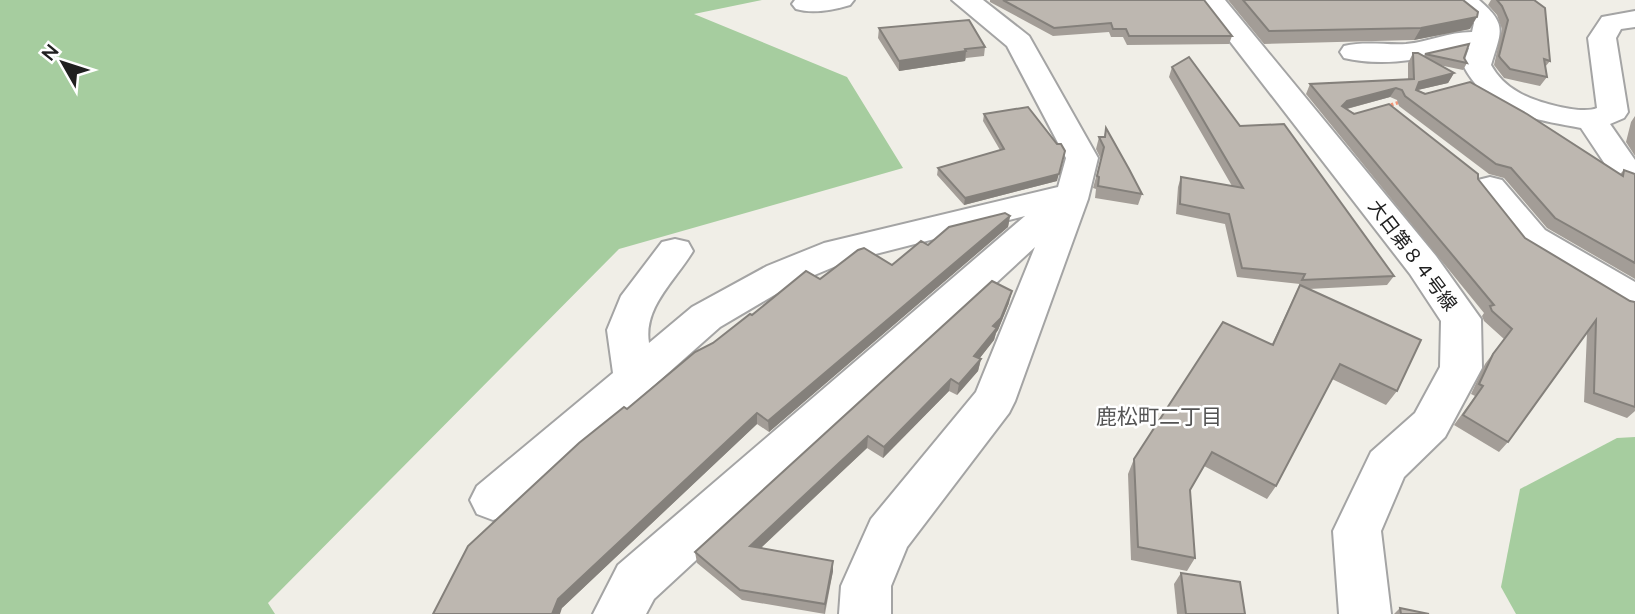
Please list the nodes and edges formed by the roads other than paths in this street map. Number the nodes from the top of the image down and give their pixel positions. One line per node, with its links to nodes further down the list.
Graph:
1 (841, 0): 5 (street)
2 (965, 0): 12 (street)
3 (1211, 0): 19 (street, 大日第８４号線)
4 (1459, 0): 7 (street)
5 (805, 4)
6 (1635, 19): 9 (street)
7 (1485, 40): 8 (street); 9 (street)
8 (1354, 52)
9 (1592, 121): 10 (street)
10 (1635, 175)
11 (1490, 187): 14 (street)
12 (1073, 193): 15 (street); 17 (street); 18 (street)
13 (675, 251): 15 (street)
14 (1635, 299)
15 (634, 379): 16 (street)
16 (493, 500)
17 (618, 614)
18 (865, 614)
19 (1365, 614)

